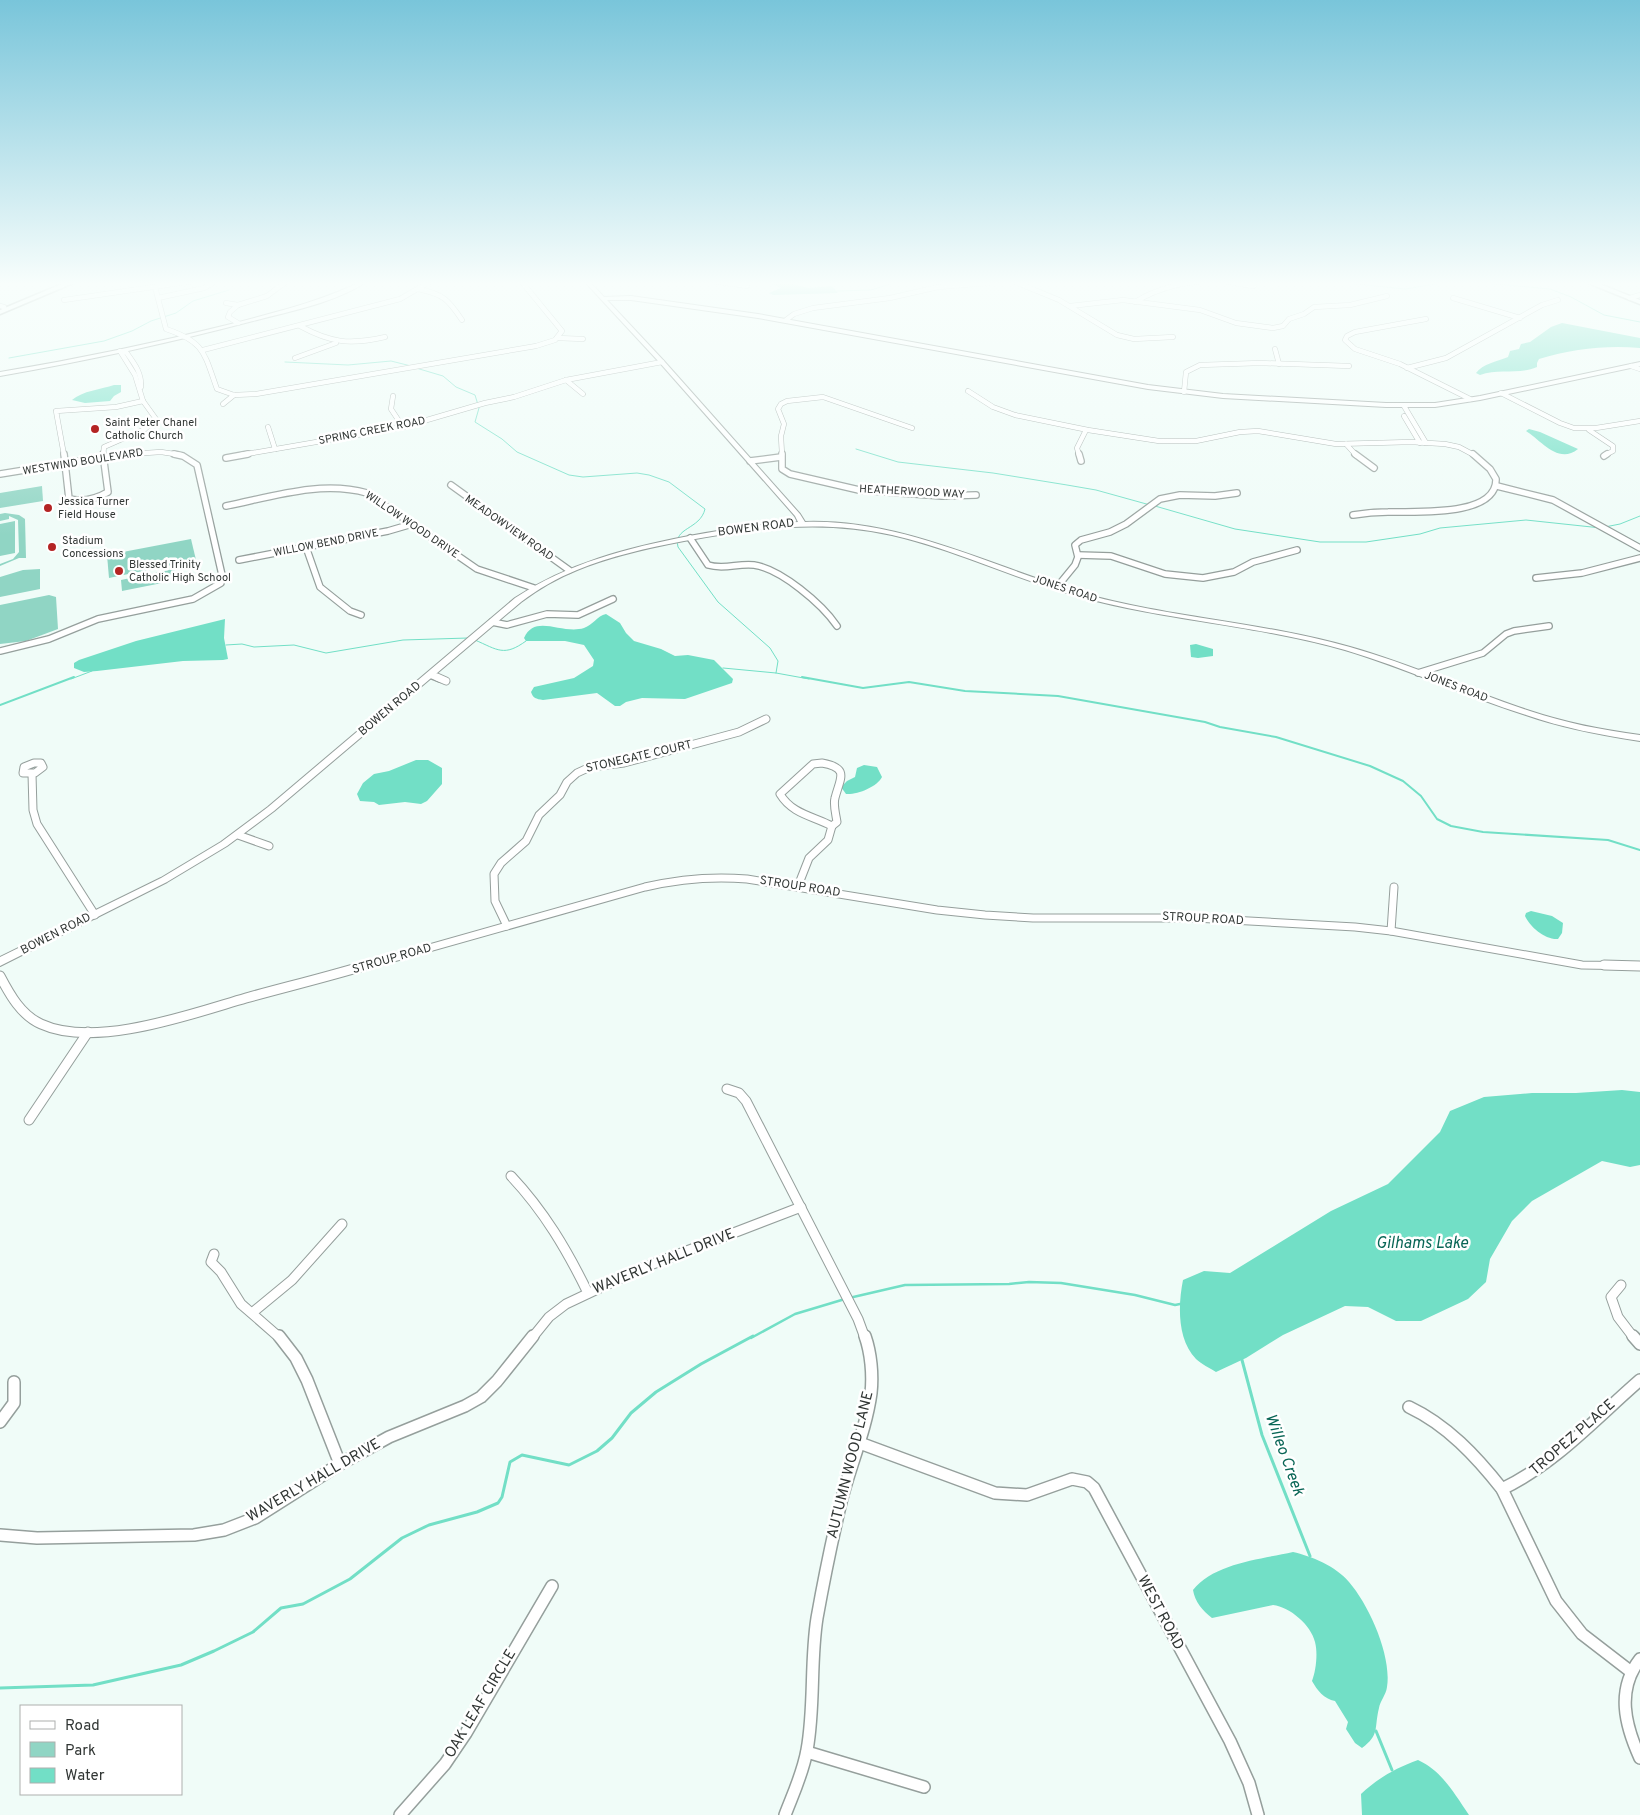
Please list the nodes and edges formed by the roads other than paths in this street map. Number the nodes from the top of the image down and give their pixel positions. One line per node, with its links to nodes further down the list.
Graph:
1 (45, 366): 16 (street)
2 (129, 366): 25 (street)
3 (208, 366): 22 (street)
4 (421, 366): 22 (street)
5 (642, 366): 17 (street, SPRING CREEK ROAD)
6 (665, 366): 43 (street)
7 (1039, 366): 19 (street)
8 (1199, 366): 19 (street)
9 (1338, 366): 10 (street)
10 (1349, 366)
11 (1400, 366): 14 (street)
12 (1415, 366): 14 (street)
13 (1631, 366): 15 (street); 20 (street)
14 (1406, 368): 24 (street)
15 (1640, 369)
16 (0, 374)
17 (566, 380): 21 (street); 30 (street, SPRING CREEK ROAD)
18 (968, 391): 32 (street)
19 (1184, 392): 27 (street)
20 (1501, 393): 24 (street); 33 (street)
21 (583, 394)
22 (234, 395): 26 (street)
23 (392, 396): 30 (street)
24 (1470, 399): 27 (street)
25 (143, 401): 40 (street); 44 (street)
26 (224, 404)
27 (1401, 406): 34 (street); 35 (street)
28 (1640, 421): 33 (street)
29 (268, 427): 37 (street)
30 (403, 427): 37 (street, SPRING CREEK ROAD)
31 (912, 428): 39 (street)
32 (1086, 430): 36 (street); 42 (street)
33 (1589, 430): 38 (street)
34 (1420, 443): 35 (street); 36 (street)
35 (1426, 443): 48 (street)
36 (1346, 444): 45 (street)
37 (275, 449): 41 (street, SPRING CREEK ROAD)
38 (1604, 456)
39 (781, 457): 43 (street); 50 (street, HEATHERWOOD WAY)
40 (103, 458): 44 (street, WESTWIND BOULEVARD); 44 (street); 71 (street, WESTWIND BOULEVARD)
41 (226, 458)
42 (1081, 461)
43 (752, 463): 53 (street)
44 (66, 464): 46 (street, WESTWIND BOULEVARD)
45 (1374, 468)
46 (0, 474)
47 (451, 485): 62 (street, MEADOWVIEW ROAD)
48 (1497, 486): 52 (street); 57 (street)
49 (1237, 493): 59 (street)
50 (976, 495)
51 (226, 506): 54 (street, WILLOW WOOD DRIVE)
52 (1353, 515)
53 (802, 523): 55 (street, BOWEN ROAD); 64 (street, JONES ROAD)
54 (412, 524): 56 (street, WILLOW BEND DRIVE); 65 (street, WILLOW WOOD DRIVE)
55 (690, 538): 62 (street, BOWEN ROAD); 69 (street)
56 (306, 547): 61 (street, WILLOW BEND DRIVE); 67 (street)
57 (1640, 548)
58 (1297, 550): 59 (street)
59 (1078, 555): 64 (street)
60 (1640, 558): 63 (street)
61 (240, 560)
62 (569, 570): 65 (street, BOWEN ROAD)
63 (1536, 578)
64 (1057, 587): 72 (street, JONES ROAD)
65 (534, 588): 68 (street, BOWEN ROAD)
66 (613, 599): 68 (street)
67 (362, 615)
68 (492, 622): 73 (street, BOWEN ROAD)
69 (837, 626)
70 (1549, 626): 72 (street)
71 (0, 651)
72 (1418, 673): 76 (street, JONES ROAD)
73 (430, 675): 74 (street); 81 (street, BOWEN ROAD)
74 (446, 681)
75 (766, 720): 86 (street, STONEGATE COURT)
76 (1640, 738)
77 (32, 774): 85 (street)
78 (835, 812): 79 (street); 79 (street); 80 (street)
79 (820, 819): 80 (street)
80 (832, 826): 83 (street)
81 (238, 835): 82 (street); 85 (street, BOWEN ROAD)
82 (269, 846)
83 (798, 886): 86 (street, STROUP ROAD); 87 (street, STROUP ROAD)
84 (1394, 887): 87 (street)
85 (95, 915): 88 (street, BOWEN ROAD)
86 (507, 926): 91 (street, STROUP ROAD)
87 (1392, 931): 89 (street, STROUP ROAD)
88 (0, 962)
89 (1640, 966)
90 (0, 976): 91 (street, STROUP ROAD)
91 (88, 1032): 93 (street)
92 (727, 1089): 95 (street, AUTUMN WOOD LANE)
93 (30, 1120)
94 (511, 1176): 99 (street)
95 (800, 1207): 99 (street, WAVERLY HALL DRIVE); 106 (street, AUTUMN WOOD LANE)
96 (342, 1224): 100 (street)
97 (214, 1254): 100 (street)
98 (1621, 1285): 101 (street)
99 (588, 1293): 107 (street, WAVERLY HALL DRIVE)
100 (252, 1313): 107 (street)
101 (1640, 1344)
102 (1640, 1380): 108 (street, TROPEZ PLACE)
103 (14, 1382): 105 (street)
104 (1409, 1407): 108 (street)
105 (0, 1422)
106 (857, 1442): 113 (street, AUTUMN WOOD LANE); 118 (street, WEST ROAD)
107 (340, 1464): 109 (street, WAVERLY HALL DRIVE)
108 (1502, 1489): 112 (street)
109 (0, 1535)
110 (552, 1586): 116 (street, OAK LEAF CIRCLE)
111 (1640, 1659): 112 (street)
112 (1630, 1671): 114 (street)
113 (807, 1752): 115 (street); 117 (street, AUTUMN WOOD LANE)
114 (1640, 1758)
115 (924, 1787)
116 (400, 1815)
117 (785, 1815)
118 (1258, 1815)

